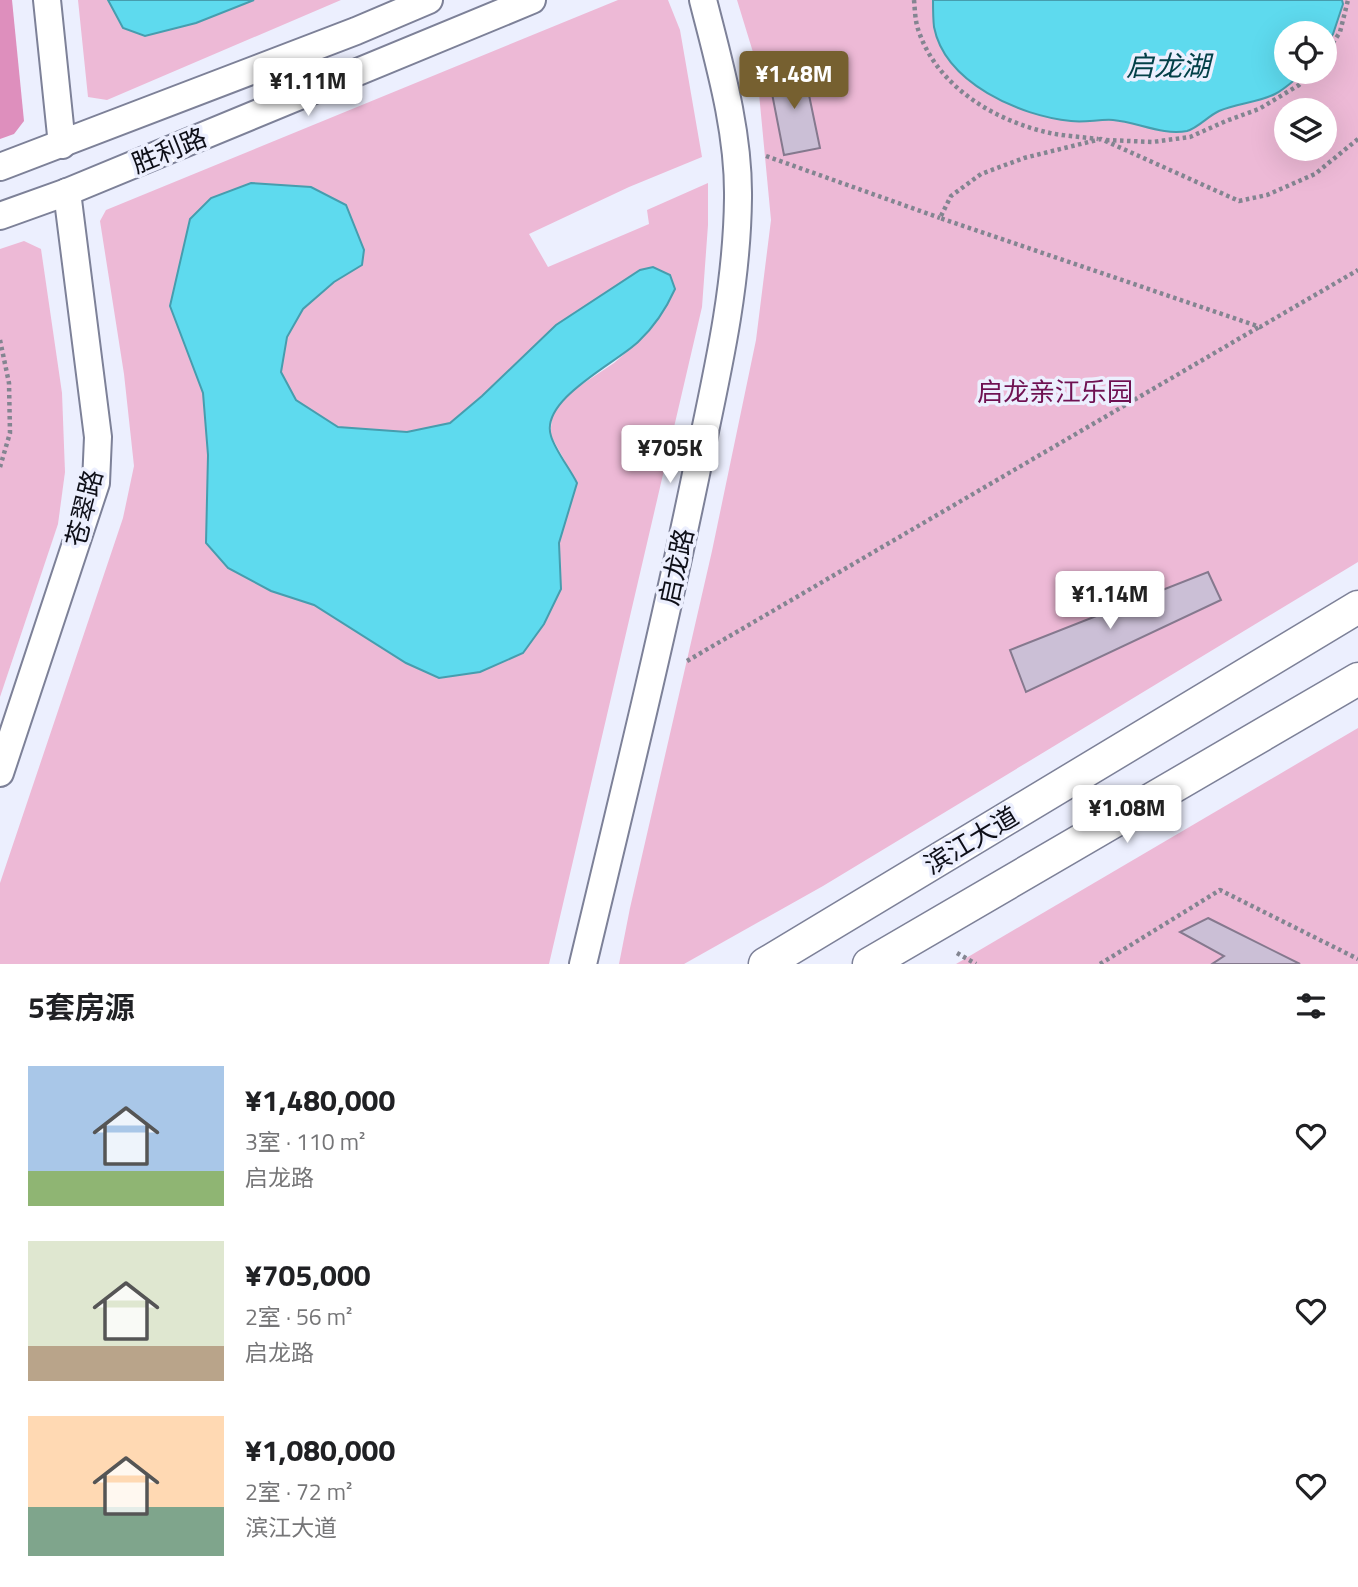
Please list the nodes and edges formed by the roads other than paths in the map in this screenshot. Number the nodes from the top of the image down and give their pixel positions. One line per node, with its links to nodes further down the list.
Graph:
1 (47, 0): 5 (street)
2 (429, 0): 5 (street)
3 (532, 0): 7 (street, 胜利路)
4 (703, 0): 12 (street, 启龙路)
5 (62, 145): 6 (street)
6 (0, 167)
7 (67, 192): 8 (street, 胜利路); 11 (street, 苍翠路)
8 (0, 216)
9 (1358, 607): 13 (main road, 滨江大道)
10 (1358, 679): 14 (main road)
11 (0, 773)
12 (583, 964)
13 (765, 964)
14 (869, 964)

